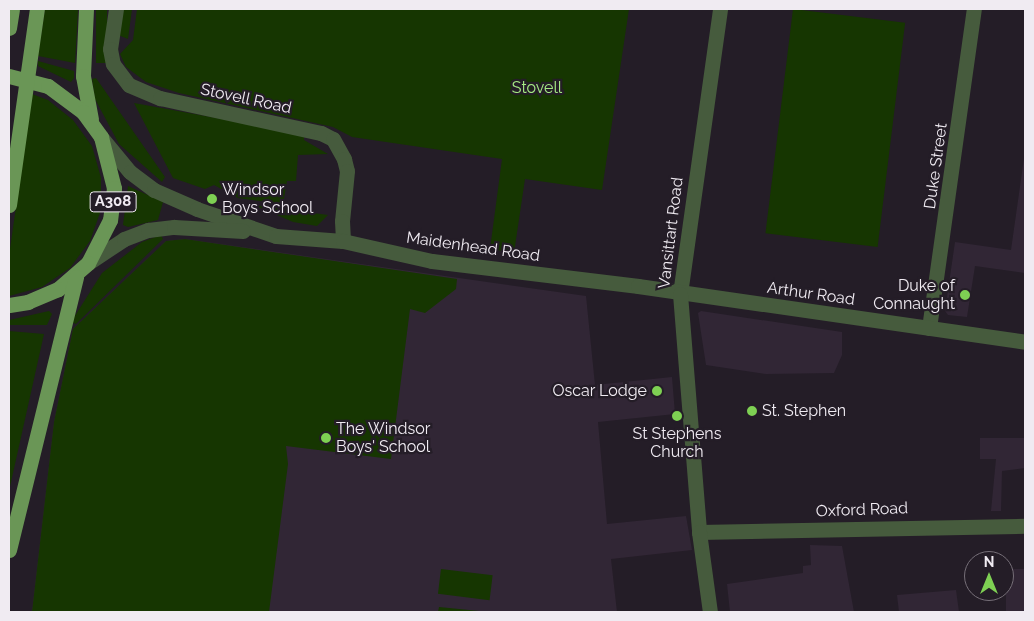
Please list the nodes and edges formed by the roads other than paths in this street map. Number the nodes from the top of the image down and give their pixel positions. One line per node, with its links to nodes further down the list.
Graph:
1 (12, 9): 7 (main road)
2 (38, 9): 11 (main road, bridge)
3 (86, 9): 9 (main road)
4 (116, 9): 13 (street, Stovell Road)
5 (720, 9): 16 (street, Vansittart Road)
6 (974, 9): 18 (street, Duke Street)
7 (9, 28)
8 (9, 76): 9 (main road, A308)
9 (93, 124): 10 (main road, A308)
10 (101, 137): 12 (street, Maidenhead Road); 14 (main road, A308)
11 (9, 205)
12 (262, 232): 13 (street, Maidenhead Road); 14 (street, Maidenhead Road)
13 (343, 241): 16 (street, Maidenhead Road)
14 (88, 263): 15 (main road, A308)
15 (76, 276): 17 (main road, A308); 22 (main road)
16 (680, 294): 18 (street, Arthur Road); 21 (street, Vansittart Road)
17 (9, 305)
18 (929, 328): 19 (street, Arthur Road)
19 (1025, 342)
20 (1025, 526): 21 (street, Oxford Road)
21 (699, 532): 23 (street, Vansittart Road)
22 (9, 550)
23 (710, 612)

